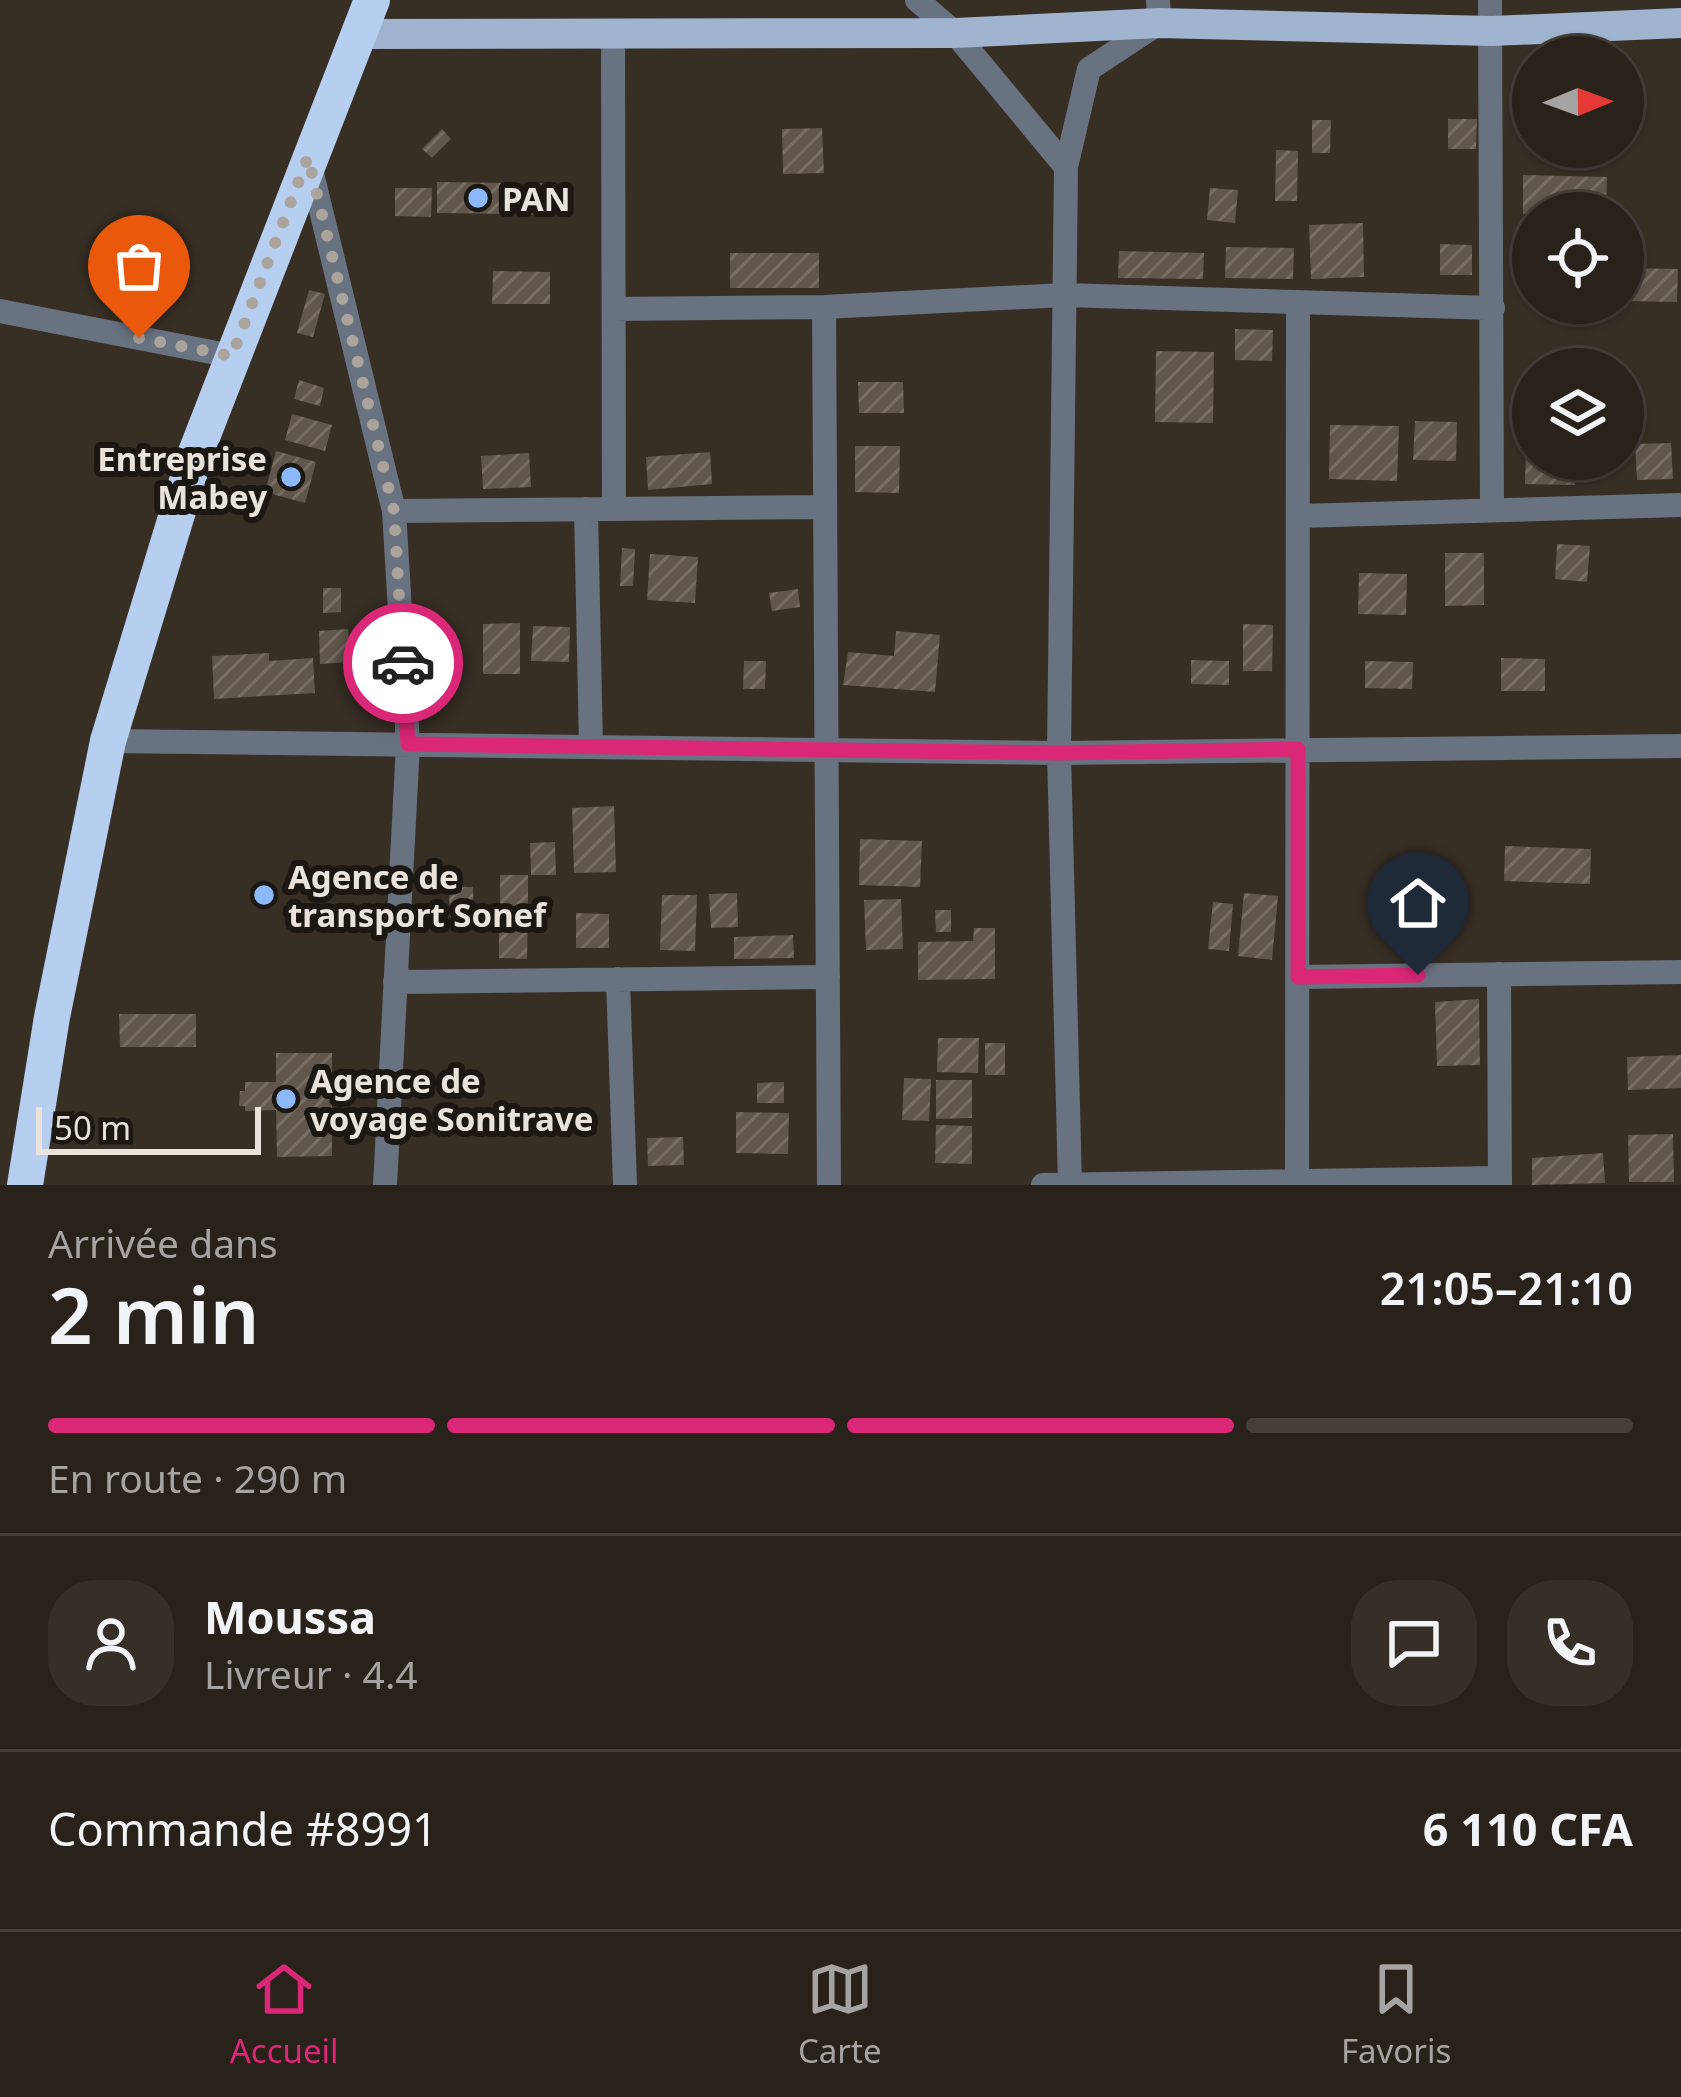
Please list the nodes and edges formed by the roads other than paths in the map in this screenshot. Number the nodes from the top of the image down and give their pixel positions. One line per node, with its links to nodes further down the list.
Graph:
1 (917, 0): 6 (street)
2 (1156, 7): 3 (main road); 6 (main road); 9 (street)
3 (1491, 15): 5 (main road); 13 (street)
4 (365, 17): 7 (main road); 8 (highway)
5 (1681, 23)
6 (955, 33): 7 (main road); 9 (street)
7 (613, 34): 14 (street)
8 (308, 157): 16 (highway); 22 (street)
9 (1066, 167): 10 (street)
10 (1064, 295): 11 (street); 12 (street); 30 (street)
11 (1298, 302): 13 (street); 23 (street)
12 (824, 307): 14 (street); 18 (street)
13 (1493, 308): 21 (street)
14 (614, 309): 20 (street)
15 (0, 311): 16 (street)
16 (232, 356): 24 (highway)
17 (1681, 505): 21 (street)
18 (825, 507): 20 (street); 29 (street)
19 (586, 509): 20 (street); 22 (street); 27 (street)
20 (614, 509)
21 (1492, 510): 23 (street)
22 (394, 511): 25 (street)
23 (1298, 516): 28 (street)
24 (108, 741): 25 (street); 39 (highway)
25 (408, 744): 27 (street); 36 (street)
26 (1681, 746): 28 (street)
27 (591, 747): 29 (street)
28 (1298, 749): 30 (street); 34 (street)
29 (826, 750): 30 (street); 33 (street)
30 (1059, 753): 44 (street)
31 (1681, 972): 32 (street)
32 (1499, 974): 34 (street); 38 (street)
33 (828, 976): 35 (street); 42 (street)
34 (1298, 977): 37 (street)
35 (618, 979): 36 (street); 41 (street)
36 (395, 982): 40 (street)
37 (1297, 1181): 38 (street); 44 (street)
38 (1500, 1181)
39 (25, 1185)
40 (385, 1185)
41 (625, 1185)
42 (829, 1185)
43 (1043, 1185): 44 (street)
44 (1070, 1185)

